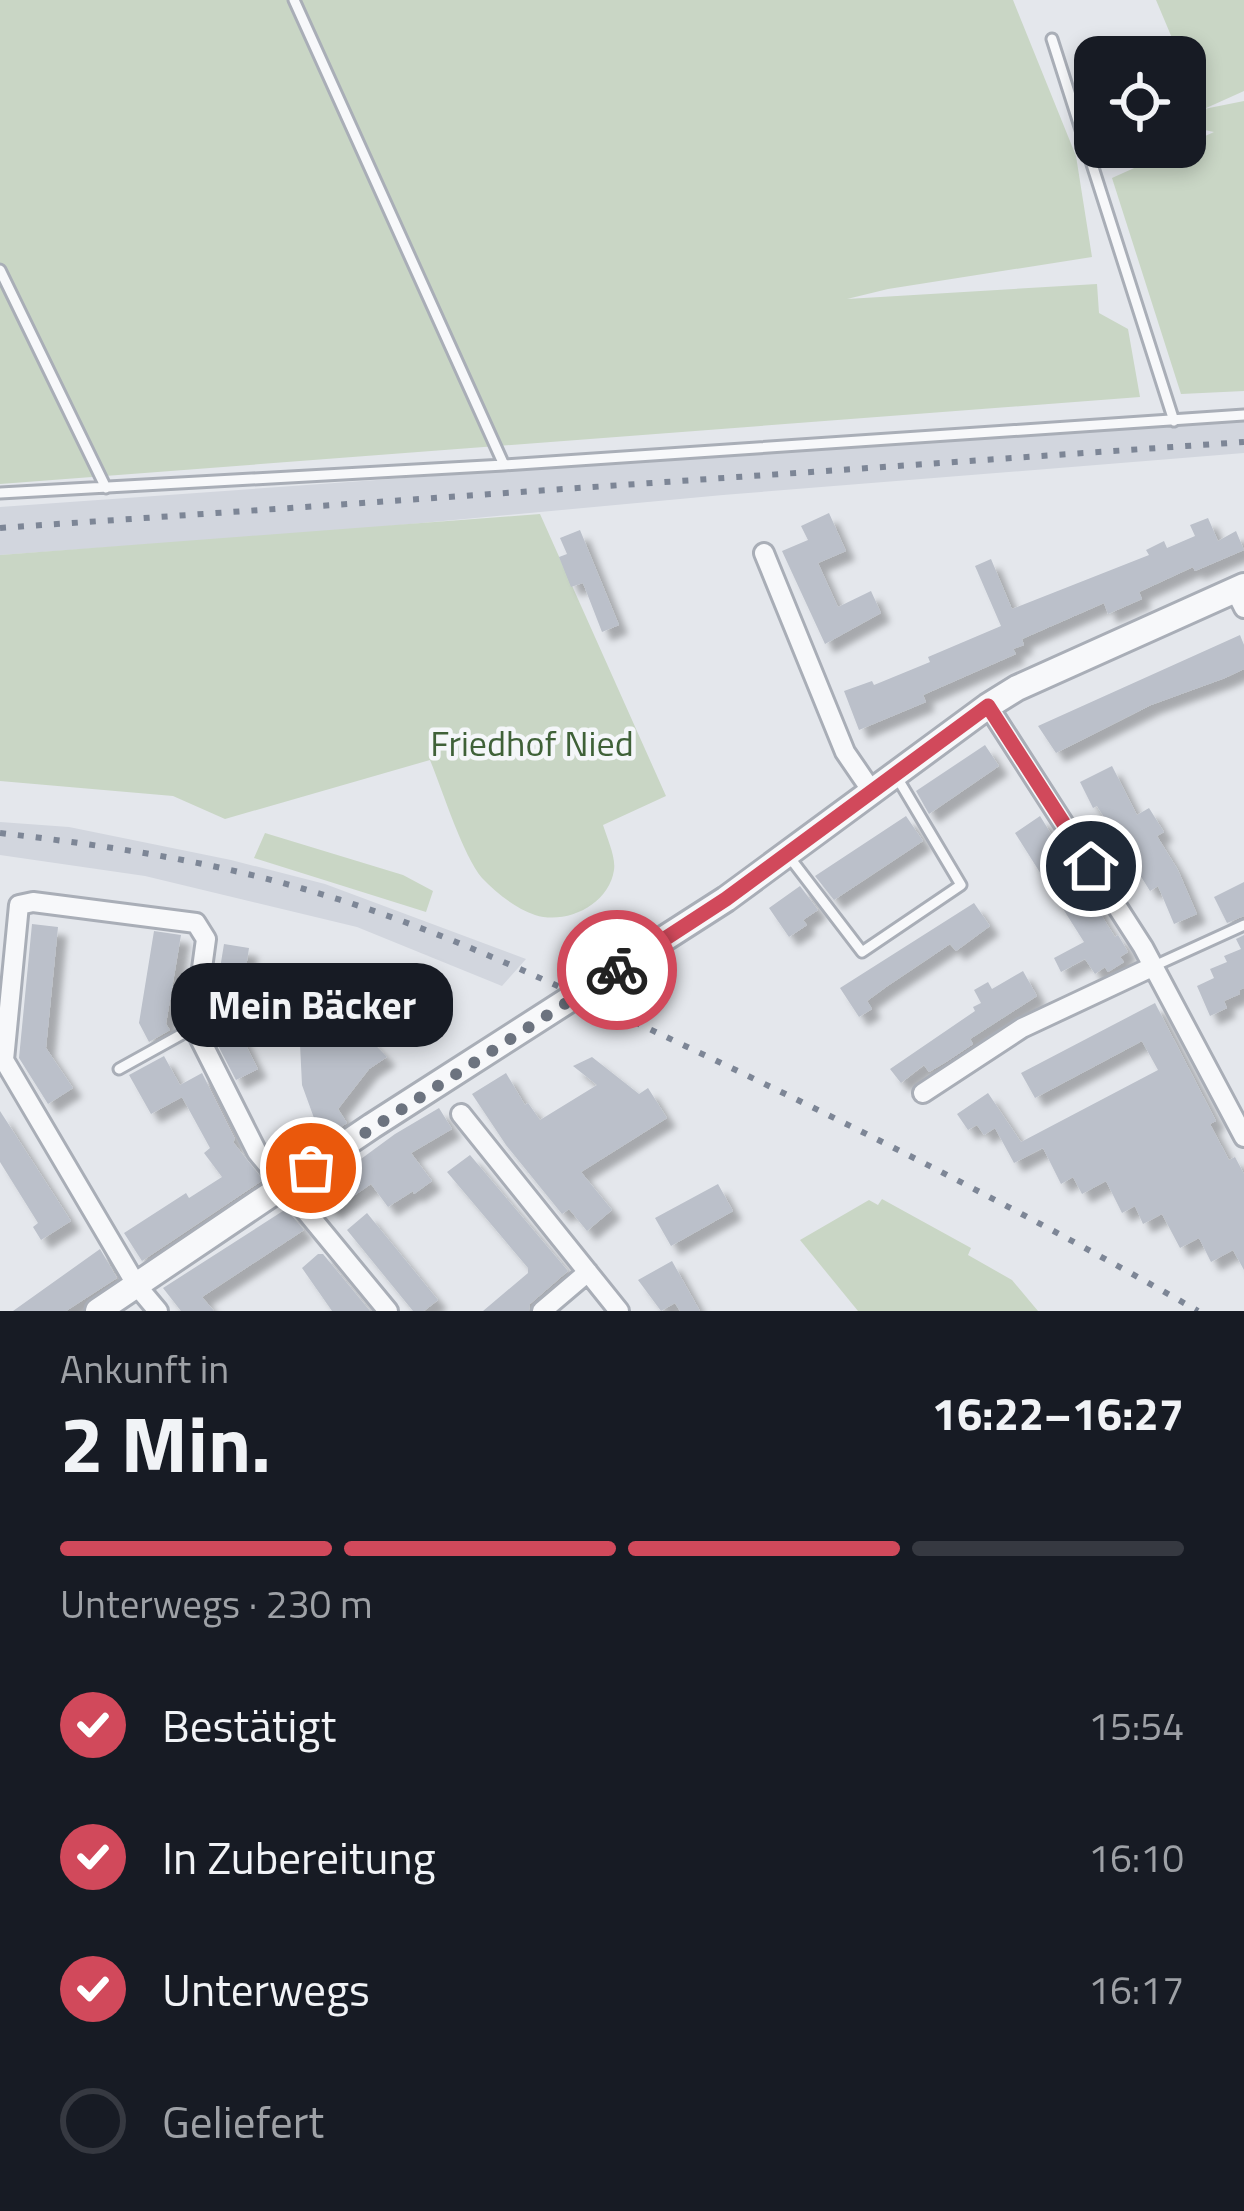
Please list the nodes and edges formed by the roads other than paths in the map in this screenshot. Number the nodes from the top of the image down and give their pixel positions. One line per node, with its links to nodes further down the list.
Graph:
1 (294, 0): 6 (lane)
2 (1052, 39): 5 (lane)
3 (0, 270): 7 (lane)
4 (1244, 416): 5 (lane)
5 (1174, 421): 6 (lane)
6 (504, 465): 7 (lane)
7 (106, 488): 8 (lane)
8 (0, 493)
9 (764, 553): 13 (street)
10 (1241, 595): 11 (street)
11 (988, 706): 12 (street); 16 (street)
12 (895, 774): 13 (street); 14 (lane)
13 (871, 790): 14 (street)
14 (787, 854): 22 (street)
15 (1244, 925): 16 (lane)
16 (1152, 967): 19 (street); 21 (street)
17 (194, 1027): 18 (lane); 22 (street); 24 (street)
18 (119, 1069)
19 (923, 1093)
20 (461, 1114): 23 (street)
21 (1244, 1137)
22 (284, 1187): 24 (street); 27 (street)
23 (588, 1272): 28 (street); 29 (street)
24 (137, 1286): 25 (street); 26 (street)
25 (98, 1311)
26 (158, 1311)
27 (388, 1311)
28 (542, 1311)
29 (619, 1311)

